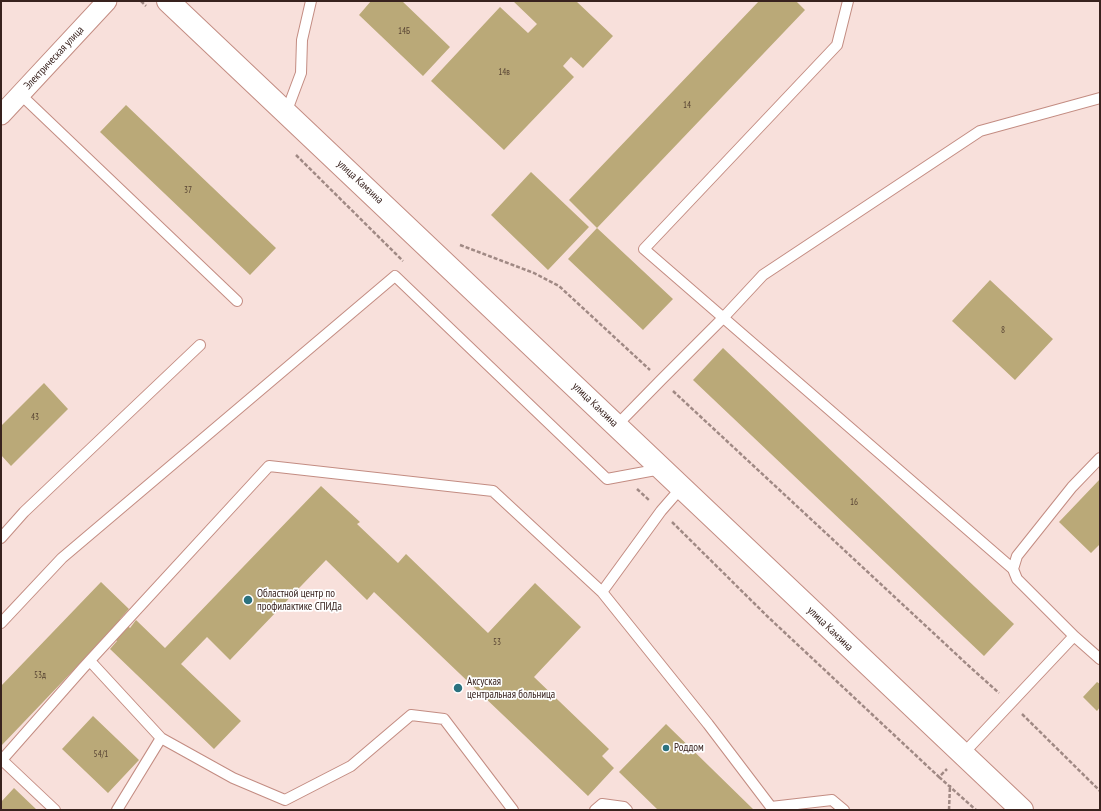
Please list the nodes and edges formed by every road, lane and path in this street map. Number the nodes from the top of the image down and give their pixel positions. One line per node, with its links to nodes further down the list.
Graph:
1 (107, 1): 5 (street, Электрическая улица)
2 (168, 1): 7 (street, улица Камзина)
3 (312, 1): 7 (lane)
4 (848, 1): 10 (lane)
5 (20, 94): 8 (street, Электрическая улица); 9 (lane)
6 (1100, 98): 10 (lane)
7 (286, 113): 13 (street, улица Камзина)
8 (1, 115)
9 (237, 301)
10 (724, 318): 12 (lane); 18 (lane)
11 (200, 345): 17 (lane)
12 (661, 380): 13 (lane); 24 (path)
13 (616, 426): 15 (street, улица Камзина)
14 (1100, 458): 18 (lane)
15 (661, 469): 16 (street, улица Камзина); 20 (lane)
16 (681, 488): 19 (lane); 26 (street, улица Камзина)
17 (1, 538)
18 (1012, 569): 21 (lane)
19 (602, 592): 23 (lane); 36 (lane)
20 (1, 623)
21 (1074, 636): 22 (lane); 24 (lane)
22 (1100, 659)
23 (90, 661): 25 (lane); 27 (lane)
24 (1011, 703): 26 (lane); 30 (path)
25 (161, 738): 32 (lane); 33 (lane)
26 (962, 755): 39 (street, улица Камзина)
27 (1, 760): 31 (lane)
28 (939, 777): 29 (path)
29 (950, 786): 37 (path); 38 (path)
30 (1100, 790)
31 (55, 810)
32 (118, 810)
33 (513, 810)
34 (595, 810): 35 (lane)
35 (627, 810)
36 (844, 810)
37 (949, 810)
38 (976, 810)
39 (1022, 810)

